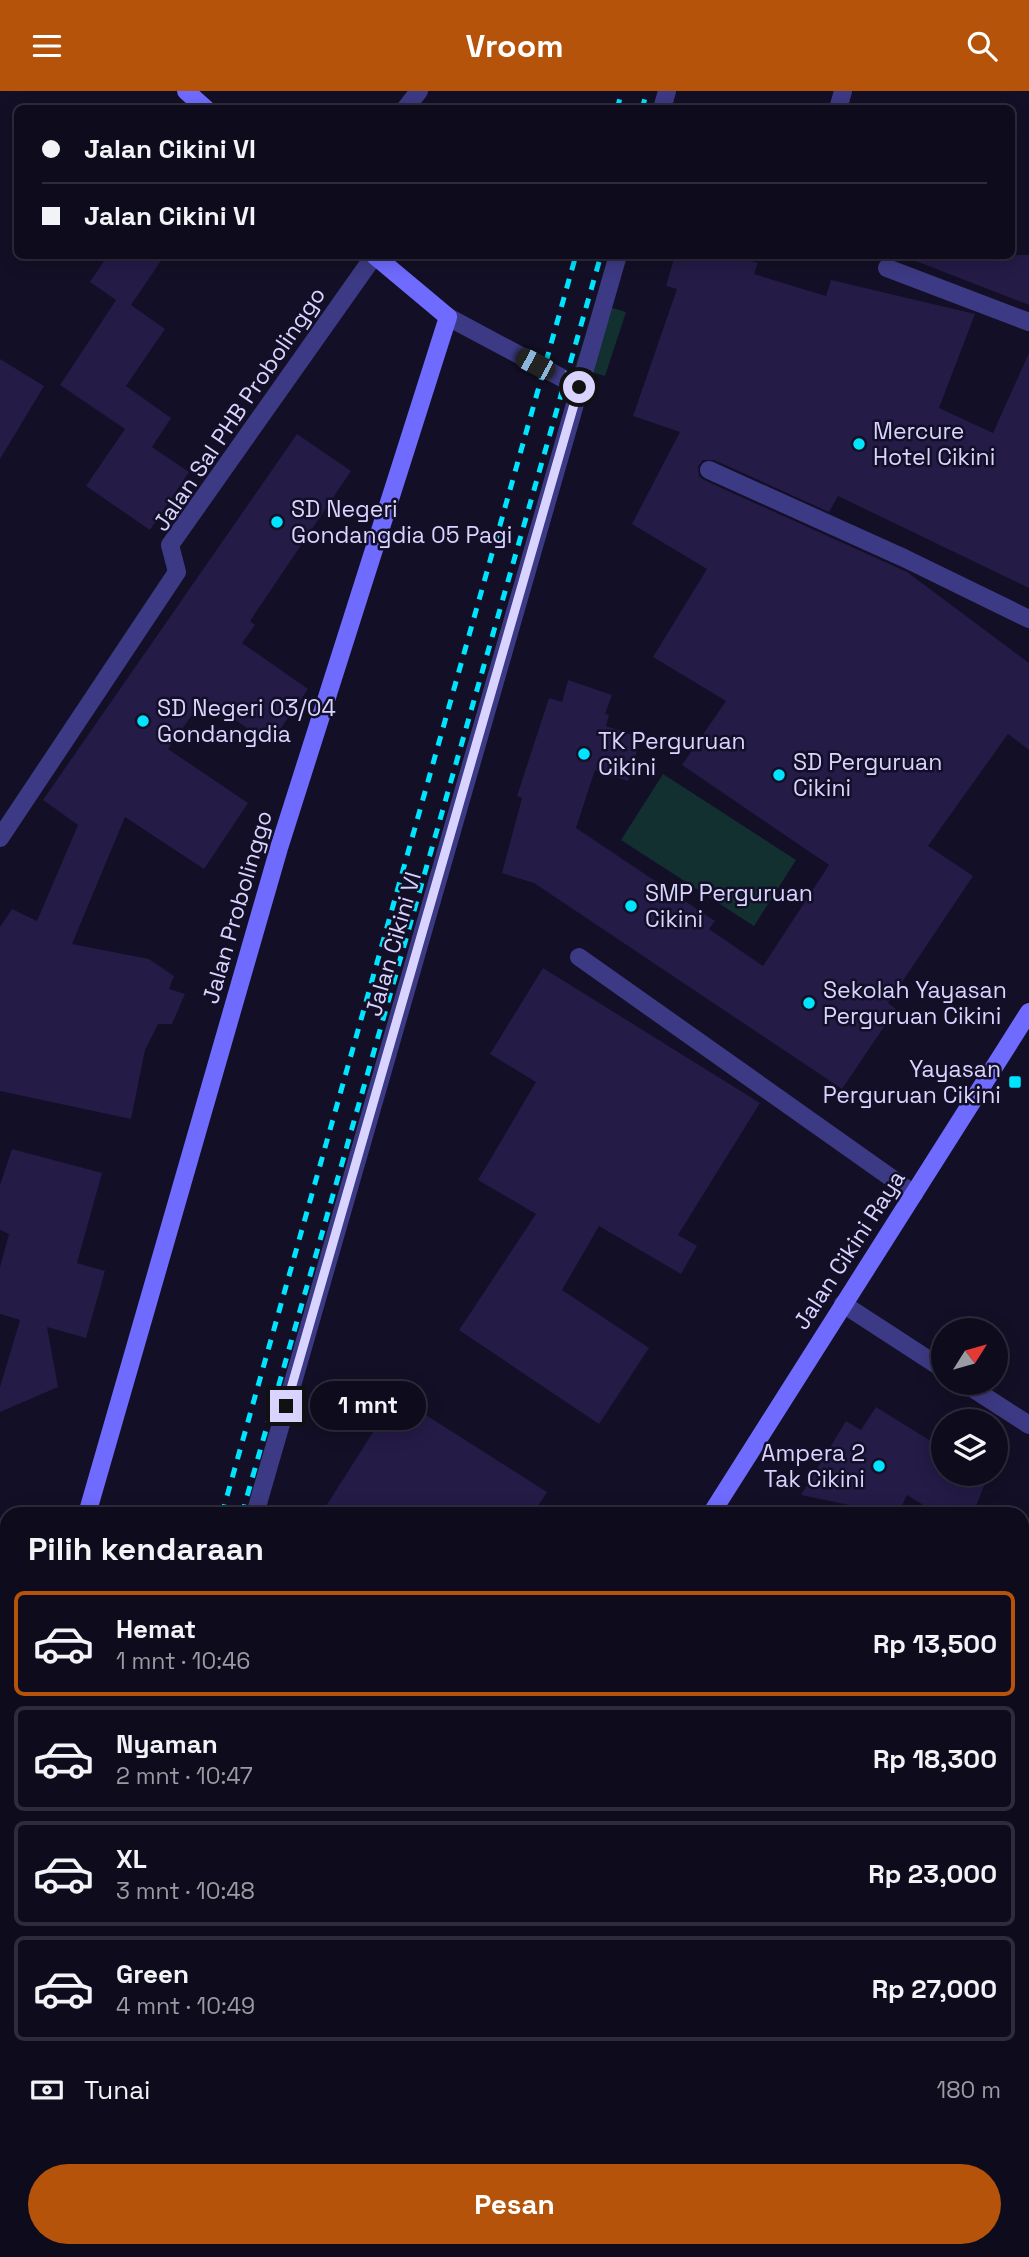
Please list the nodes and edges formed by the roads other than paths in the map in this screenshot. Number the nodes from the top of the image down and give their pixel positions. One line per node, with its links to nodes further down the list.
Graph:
1 (186, 91): 3 (street)
2 (419, 91): 4 (street)
3 (202, 105)
4 (408, 105)
5 (372, 259): 14 (street, Jalan Sal PHB Probolinggo)
6 (378, 259): 9 (street)
7 (617, 259): 11 (street, Jalan Cikini VI)
8 (887, 268): 10 (street)
9 (448, 317): 11 (street); 22 (street, Jalan Probolinggo)
10 (1029, 323)
11 (579, 387): 23 (street, Jalan Cikini VI)
12 (709, 470): 13 (street)
13 (1029, 619)
14 (0, 838)
15 (579, 957): 17 (street)
16 (1029, 1012): 17 (street, Jalan Cikini Raya)
17 (914, 1194): 18 (street, Jalan Cikini Raya)
18 (843, 1304): 19 (street); 24 (street, Jalan Cikini Raya)
19 (931, 1361)
20 (983, 1395): 21 (street)
21 (1029, 1425)
22 (89, 1507)
23 (257, 1507)
24 (714, 1507)

